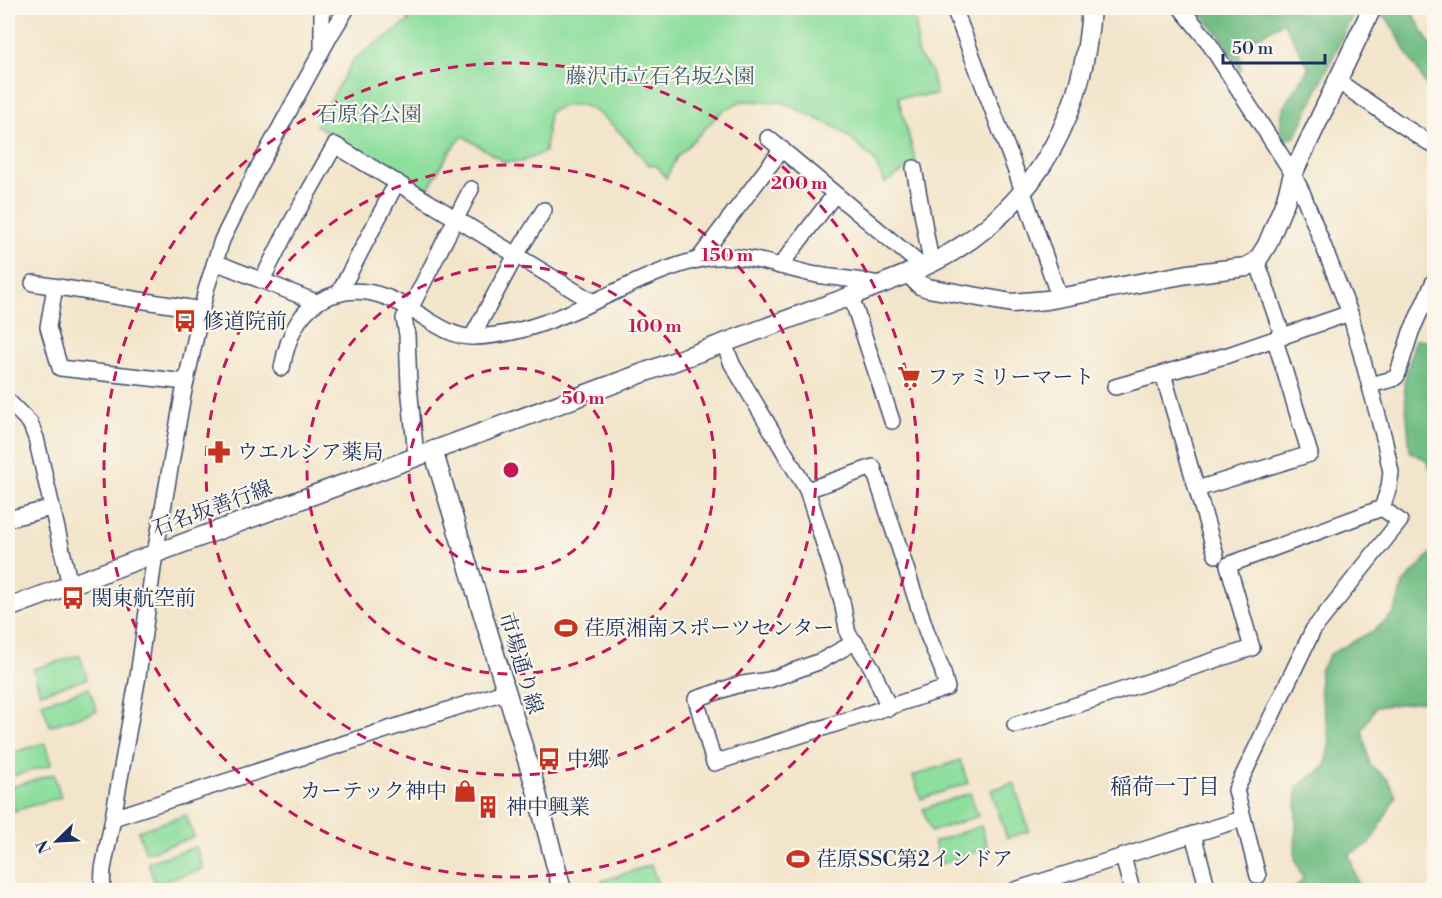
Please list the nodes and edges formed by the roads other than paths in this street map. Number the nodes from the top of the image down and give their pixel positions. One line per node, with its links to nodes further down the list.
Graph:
1 (322, 8): 7 (street)
2 (347, 8): 7 (street)
3 (954, 8): 16 (street)
4 (1091, 8): 16 (street, 石名坂善行線)
5 (1181, 8): 13 (street)
6 (1372, 8): 8 (street)
7 (322, 49): 23 (street)
8 (1336, 80): 10 (street); 13 (street)
9 (768, 138): 11 (street)
10 (1434, 146)
11 (782, 149): 17 (street); 21 (street)
12 (914, 168): 25 (street)
13 (1293, 174): 22 (street); 38 (street)
14 (397, 182): 19 (street); 26 (street); 31 (street)
15 (471, 189): 19 (street)
16 (1022, 191): 25 (street, 石名坂善行線); 33 (street)
17 (835, 194): 24 (street); 25 (street)
18 (544, 210): 20 (street)
19 (456, 218): 20 (street); 36 (street)
20 (516, 255): 35 (street); 39 (street)
21 (698, 260): 24 (street); 35 (street)
22 (1257, 261): 33 (street); 40 (street)
23 (215, 262): 26 (street); 37 (street)
24 (780, 266): 29 (street)
25 (921, 268): 29 (street, 石名坂善行線); 33 (street)
26 (262, 280): 34 (street)
27 (1434, 281): 45 (street)
28 (33, 283): 30 (street)
29 (880, 284): 32 (street, 石名坂善行線)
30 (55, 287): 37 (street); 44 (street)
31 (339, 293): 34 (street); 36 (street)
32 (851, 296): 41 (street, 石名坂善行線); 48 (street)
33 (1059, 297)
34 (316, 302): 42 (street)
35 (593, 302): 39 (street)
36 (410, 309): 39 (street); 49 (street)
37 (202, 310): 44 (street)
38 (1350, 313): 40 (street); 45 (street)
39 (472, 337)
40 (1279, 338): 43 (street); 50 (street)
41 (724, 343): 49 (street, 石名坂善行線); 51 (street)
42 (282, 368)
43 (1163, 374): 46 (street); 50 (street)
44 (186, 382): 55 (street)
45 (1370, 386): 53 (street)
46 (1115, 387)
47 (8, 400): 52 (street)
48 (892, 421)
49 (425, 453): 55 (street, 石名坂善行線); 60 (street, 市場通り線)
50 (1197, 489): 56 (street)
51 (807, 490): 59 (street); 61 (street)
52 (51, 508): 54 (street); 57 (street)
53 (1382, 508): 62 (street); 64 (street)
54 (8, 519)
55 (155, 554): 57 (street, 石名坂善行線); 63 (street)
56 (1216, 555)
57 (70, 585): 58 (street, 石名坂善行線)
58 (8, 608)
59 (855, 642): 61 (street); 61 (street)
60 (507, 692): 63 (street); 70 (street, 市場通り線)
61 (889, 708)
62 (1015, 725)
63 (113, 818): 69 (street)
64 (1242, 819): 65 (street); 67 (street)
65 (1193, 834): 66 (street); 73 (street)
66 (1123, 857): 68 (street); 72 (street)
67 (1258, 876)
68 (1053, 885): 71 (street)
69 (102, 891)
70 (562, 891)
71 (1015, 891)
72 (1132, 891)
73 (1208, 891)

